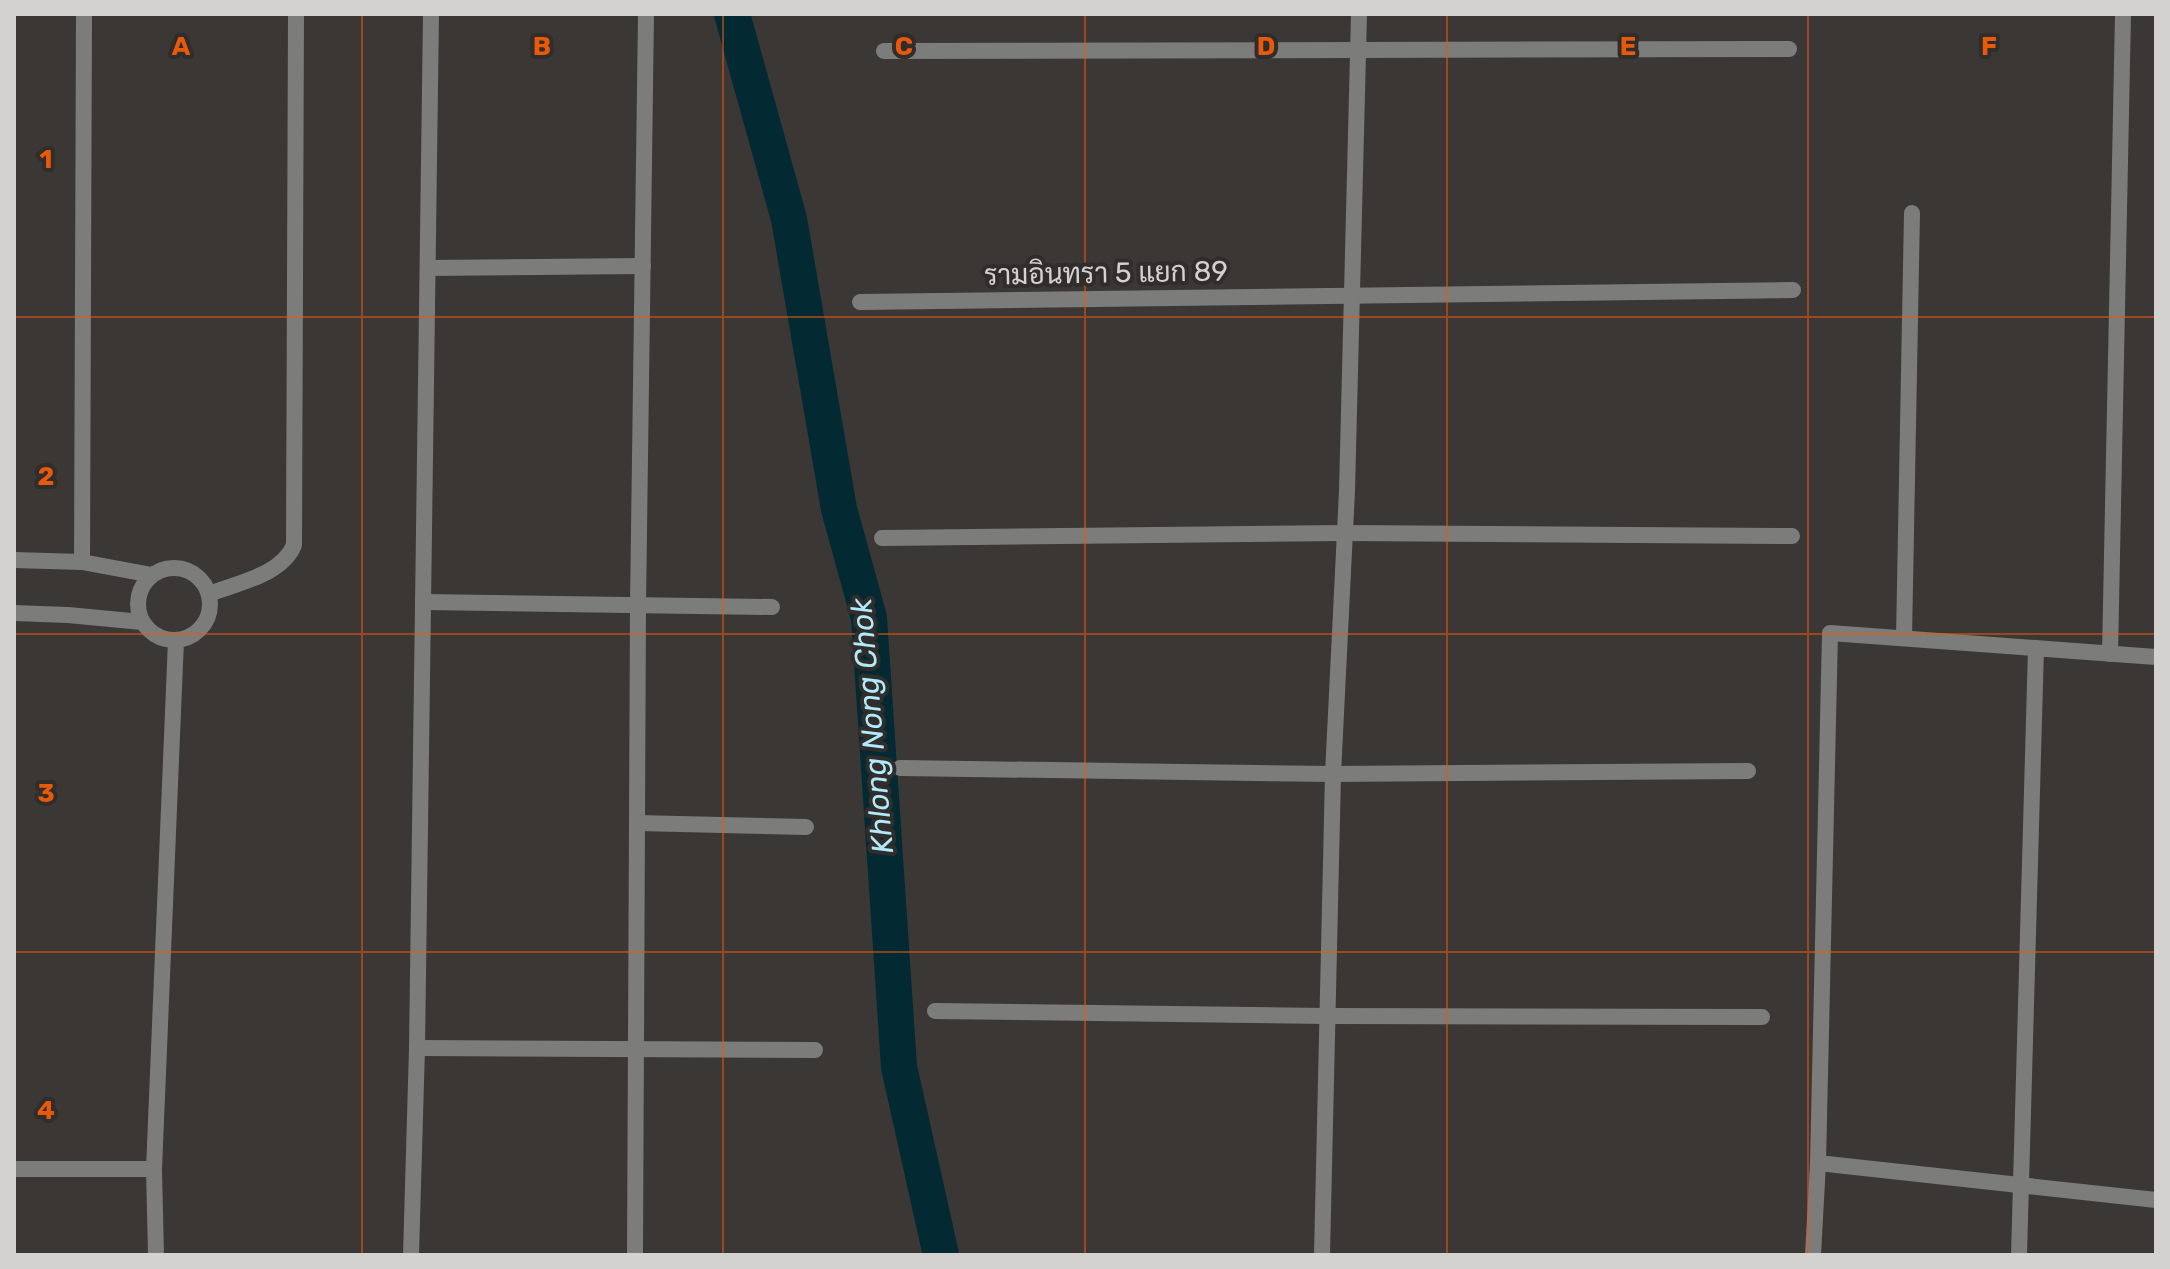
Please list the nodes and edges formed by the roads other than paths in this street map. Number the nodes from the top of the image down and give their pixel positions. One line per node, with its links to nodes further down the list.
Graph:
1 (84, 14): 20 (street)
2 (296, 14): 22 (street)
3 (431, 14): 12 (street)
4 (646, 14): 11 (street)
5 (1359, 14): 9 (street)
6 (2123, 14): 31 (street)
7 (1789, 49): 9 (street)
8 (884, 51): 9 (street)
9 (1359, 51): 14 (street)
10 (1912, 213): 28 (street)
11 (643, 266): 12 (street); 24 (street)
12 (428, 268): 23 (street)
13 (1793, 290): 14 (street, รามอินทรา 5 แยก 89)
14 (1353, 295): 15 (street, รามอินทรา 5 แยก 89); 16 (street)
15 (860, 302)
16 (1344, 533): 17 (street); 18 (street); 35 (street)
17 (1792, 536)
18 (882, 538)
19 (14, 560): 20 (street)
20 (82, 562): 21 (street)
21 (152, 575): 22 (street); 27 (street)
22 (209, 594): 29 (street)
23 (423, 602): 24 (street); 41 (street)
24 (638, 606): 25 (street); 36 (street)
25 (772, 607)
26 (14, 613): 27 (street)
27 (142, 622): 29 (street)
28 (1904, 638): 30 (street); 44 (street)
29 (176, 640): 46 (street)
30 (2036, 648): 31 (street); 47 (street)
31 (2110, 654): 32 (street)
32 (2156, 657)
33 (900, 768): 35 (street)
34 (1748, 771): 35 (street)
35 (1333, 774): 39 (street)
36 (637, 823): 37 (street); 42 (street)
37 (806, 827)
38 (935, 1011): 39 (street)
39 (1327, 1016): 40 (street); 52 (street)
40 (1762, 1017)
41 (417, 1048): 42 (street); 50 (street)
42 (635, 1049): 43 (street); 51 (street)
43 (815, 1050)
44 (1818, 1163): 47 (street); 53 (street)
45 (14, 1169): 46 (street)
46 (154, 1169): 49 (street)
47 (2022, 1185): 48 (street); 54 (street)
48 (2156, 1200)
49 (156, 1255)
50 (411, 1255)
51 (635, 1255)
52 (1322, 1255)
53 (1813, 1255)
54 (2019, 1255)

